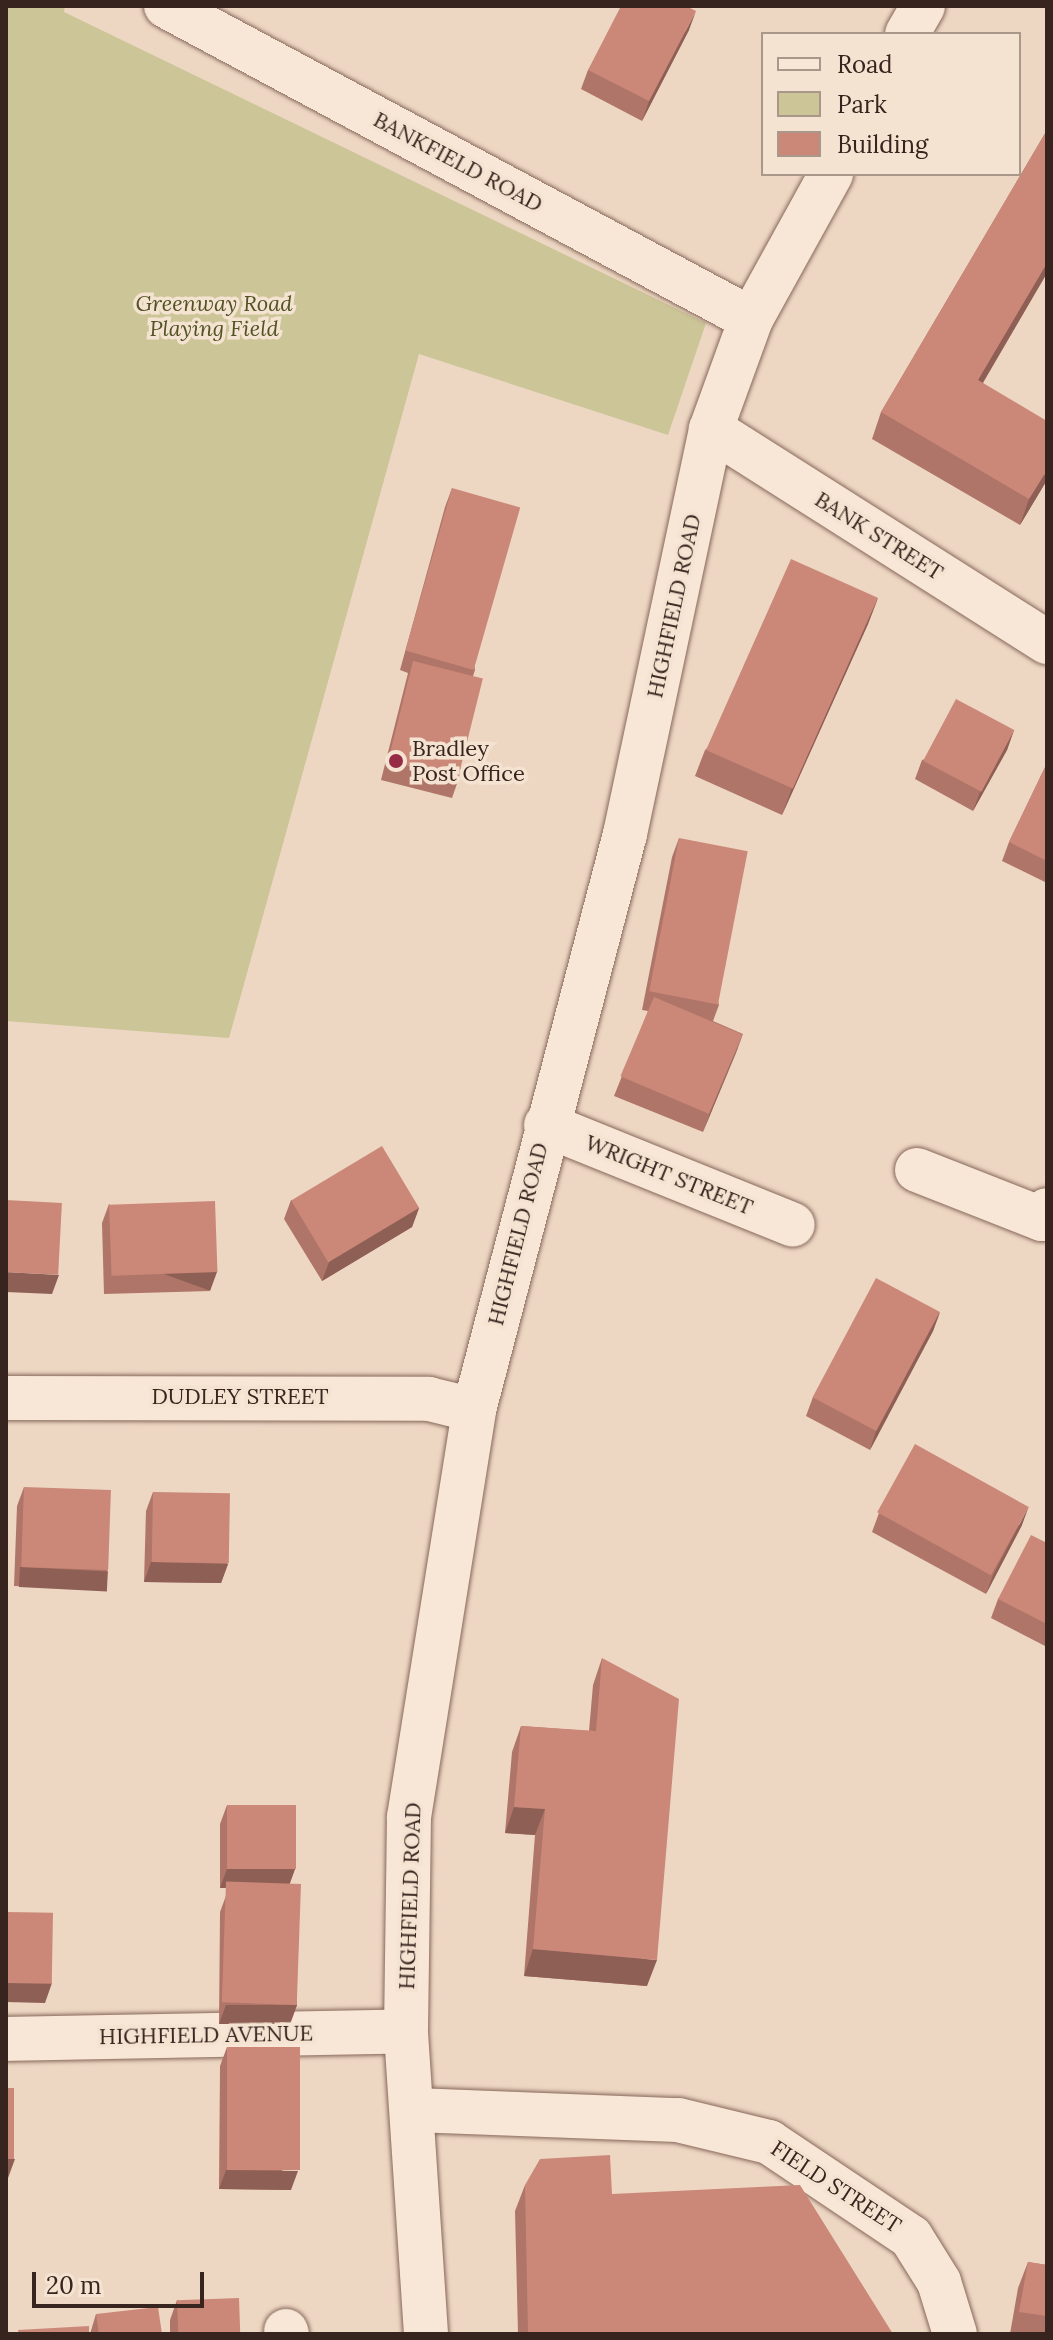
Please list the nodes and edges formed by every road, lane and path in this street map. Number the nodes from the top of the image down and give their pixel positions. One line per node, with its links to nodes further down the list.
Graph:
1 (166, 6): 5 (street, BANKFIELD ROAD)
2 (923, 6): 3 (street)
3 (908, 32)
4 (830, 176): 5 (street, HIGHFIELD ROAD)
5 (751, 319): 6 (street, HIGHFIELD ROAD)
6 (711, 429): 7 (street, BANK STREET); 8 (street, HIGHFIELD ROAD)
7 (1047, 642)
8 (546, 1125): 11 (street, WRIGHT STREET); 13 (street, HIGHFIELD ROAD)
9 (917, 1170): 10 (street)
10 (1047, 1210)
11 (793, 1225)
12 (6, 1398): 13 (street, DUDLEY STREET)
13 (474, 1410): 14 (street, HIGHFIELD ROAD)
14 (406, 2031): 15 (street, HIGHFIELD AVENUE); 16 (street, HIGHFIELD ROAD)
15 (6, 2039)
16 (414, 2110): 17 (street, HIGHFIELD ROAD); 18 (street, FIELD STREET)
17 (426, 2334)
18 (955, 2334)

